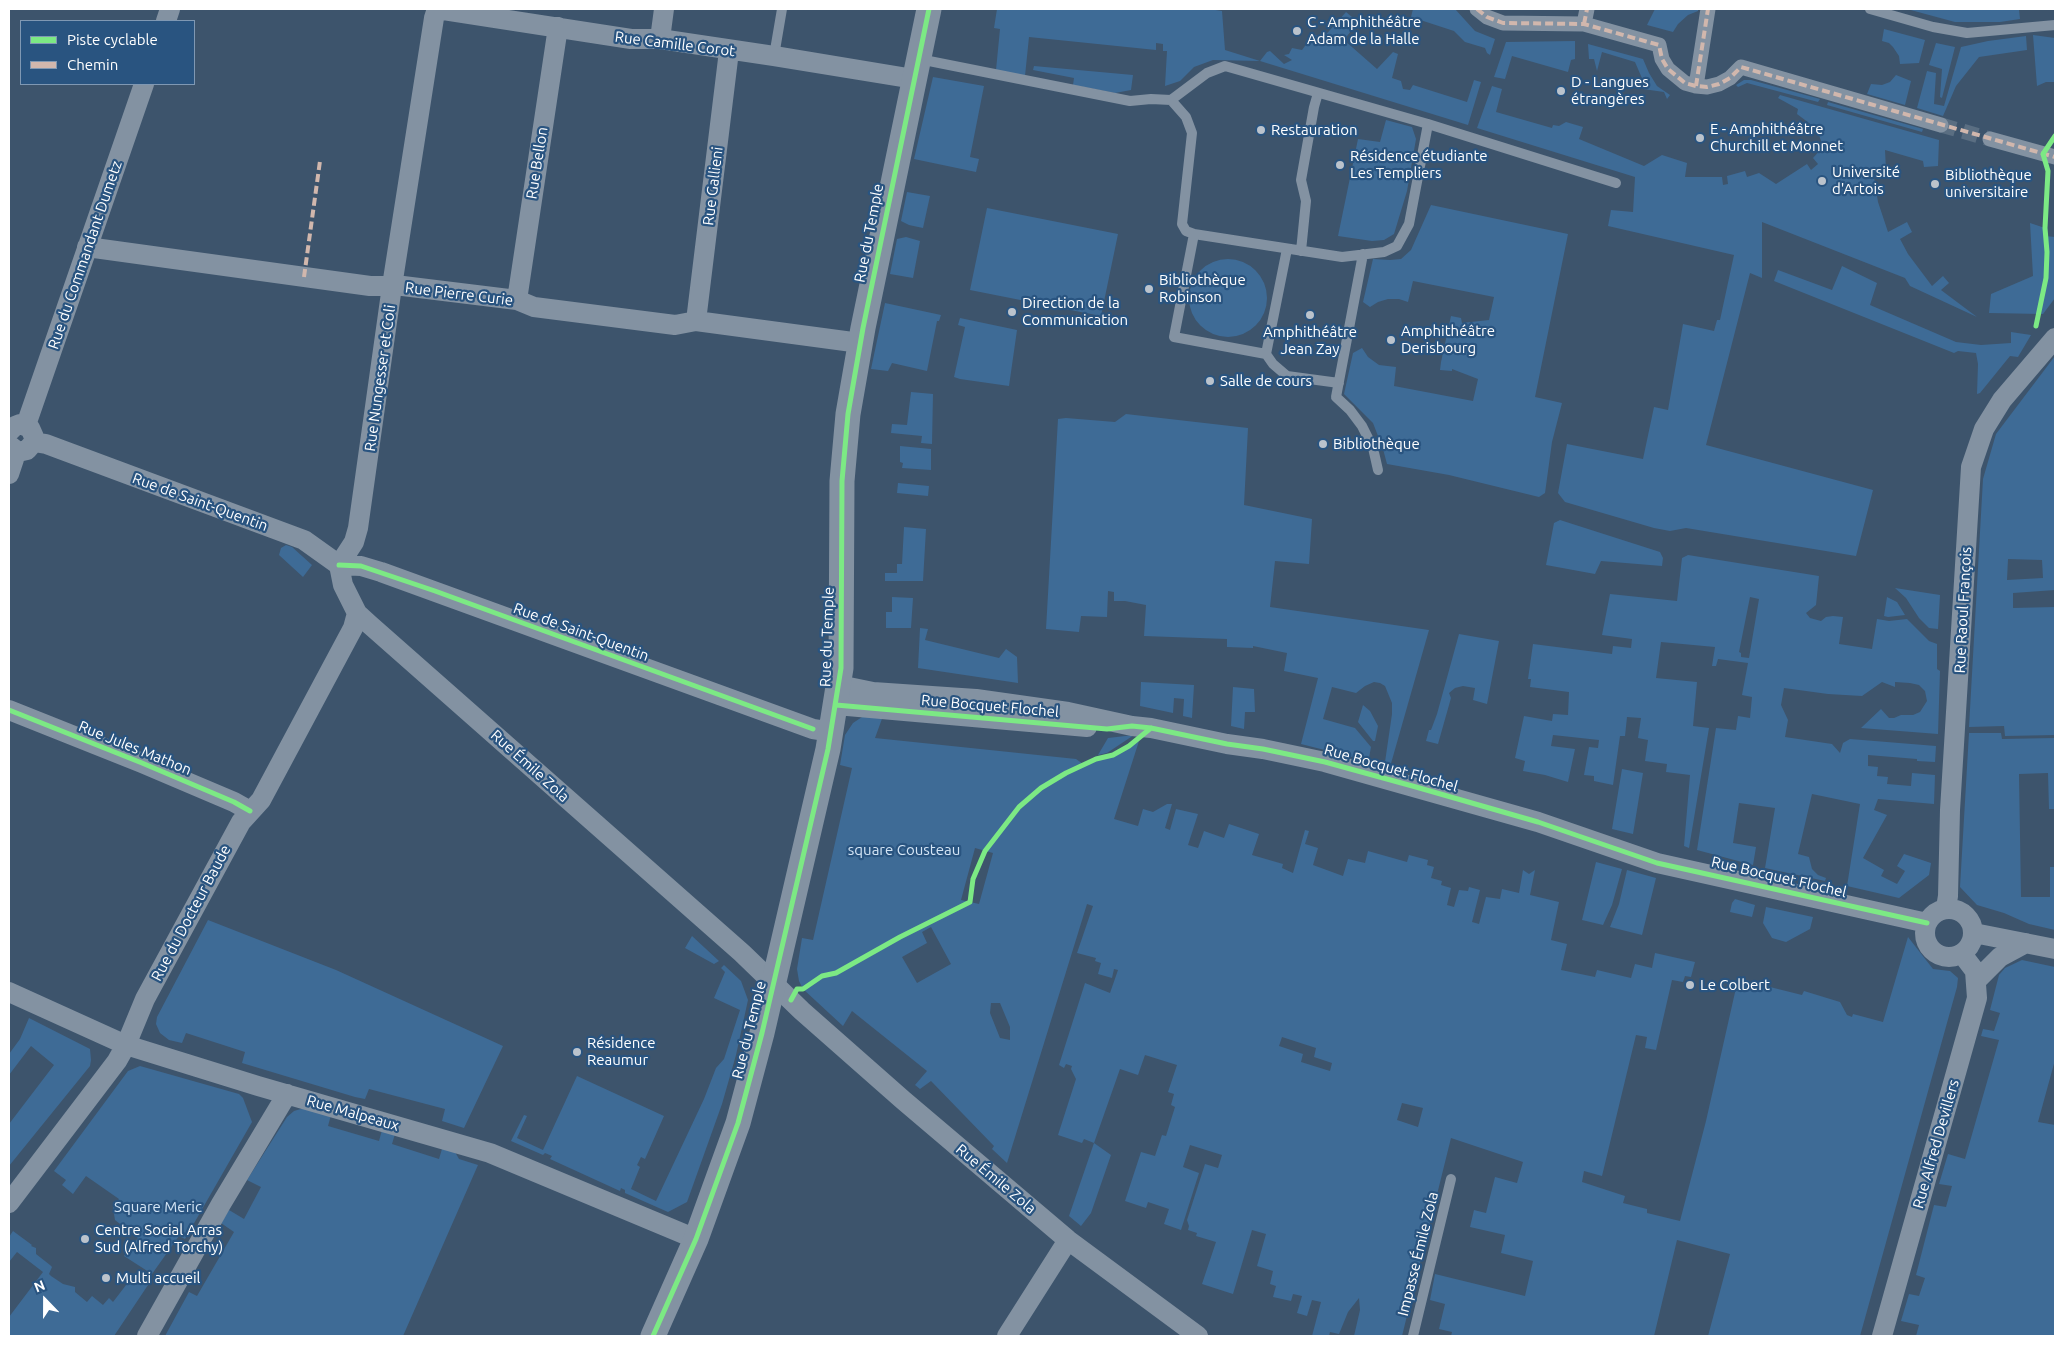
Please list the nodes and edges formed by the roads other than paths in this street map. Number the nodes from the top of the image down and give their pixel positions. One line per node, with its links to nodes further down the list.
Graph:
1 (437, 9): 8 (street, Rue Camille Corot); 30 (street, Rue Nungesser et Coli)
2 (664, 9): 12 (street)
3 (782, 9): 14 (lane)
4 (929, 9): 15 (street, Rue du Temple)
5 (1477, 9): 9 (street)
6 (1708, 9): 17 (street)
7 (1870, 9): 10 (lane)
8 (487, 13): 11 (street, Rue Camille Corot)
9 (1585, 16): 17 (street)
10 (2055, 25)
11 (558, 27): 12 (street, Rue Camille Corot); 31 (street, Rue Bellon)
12 (660, 39): 13 (street, Rue Camille Corot)
13 (729, 51): 14 (street, Rue Camille Corot); 32 (street, Rue Gallieni)
14 (774, 56): 15 (street, Rue Camille Corot)
15 (916, 69): 19 (lane); 34 (street, Rue du Temple)
16 (144, 85): 26 (street, Rue du Commandant Dumetz)
17 (1696, 86): 21 (street)
18 (1318, 93): 19 (lane); 20 (lane); 28 (lane)
19 (1171, 100): 25 (lane)
20 (1428, 124): 24 (lane); 29 (lane)
21 (1941, 125)
22 (1990, 139): 23 (street)
23 (2055, 158)
24 (1616, 183)
25 (1194, 234): 27 (lane); 35 (lane)
26 (87, 247): 30 (street, Rue Pierre Curie); 37 (street, Rue du Commandant Dumetz)
27 (1286, 249): 28 (lane); 35 (lane)
28 (1301, 251): 29 (lane)
29 (1363, 254): 36 (lane)
30 (392, 286): 31 (street, Rue Pierre Curie); 40 (street, Rue Nungesser et Coli)
31 (517, 300): 32 (street, Rue Pierre Curie)
32 (696, 321): 34 (street, Rue Pierre Curie)
33 (2055, 338): 49 (street, Rue Raoul François)
34 (860, 343): 42 (street, Rue du Temple)
35 (1266, 354): 36 (lane)
36 (1339, 382): 38 (lane)
37 (18, 439): 39 (street, Rue du Commandant Dumetz); 40 (street, Rue de Saint-Quentin)
38 (1378, 470)
39 (9, 474)
40 (339, 565): 41 (street, Rue Émile Zola); 47 (street, Rue de Saint-Quentin)
41 (357, 613): 48 (street, Rue du Docteur Baude); 56 (street, Rue Émile Zola)
42 (838, 695): 43 (street, Rue Bocquet Flochel); 44 (street, Rue Bocquet Flochel); 47 (street, Rue du Temple)
43 (920, 696): 44 (street); 46 (street, Rue Bocquet Flochel)
44 (887, 709): 46 (street, Rue Bocquet Flochel)
45 (9, 710): 48 (street, Rue Jules Mathon)
46 (1132, 726): 50 (street, Rue Bocquet Flochel)
47 (822, 731): 56 (street, Rue du Temple)
48 (250, 811): 58 (street, Rue du Docteur Baude)
49 (1946, 908): 50 (street); 51 (street)
50 (1927, 923): 54 (street)
51 (1974, 933): 52 (street); 54 (street)
52 (2026, 943): 53 (street); 55 (street)
53 (2055, 949)
54 (1962, 954): 55 (street)
55 (1977, 980): 69 (street, Rue Alfred Devillers)
56 (774, 983): 62 (street, Rue du Temple); 63 (street, Rue Émile Zola)
57 (9, 992): 58 (street, Rue Malpeaux)
58 (126, 1045): 59 (street, Rue Malpeaux); 61 (street, Rue du Docteur Baude)
59 (287, 1094): 62 (street, Rue Malpeaux); 64 (street)
60 (1451, 1179): 68 (lane, Impasse Émile Zola)
61 (9, 1203)
62 (696, 1239): 65 (street, Rue du Temple)
63 (1068, 1240): 66 (street); 67 (street, Rue Émile Zola)
64 (147, 1336)
65 (653, 1336)
66 (1007, 1336)
67 (1198, 1336)
68 (1413, 1336)
69 (1882, 1336)

